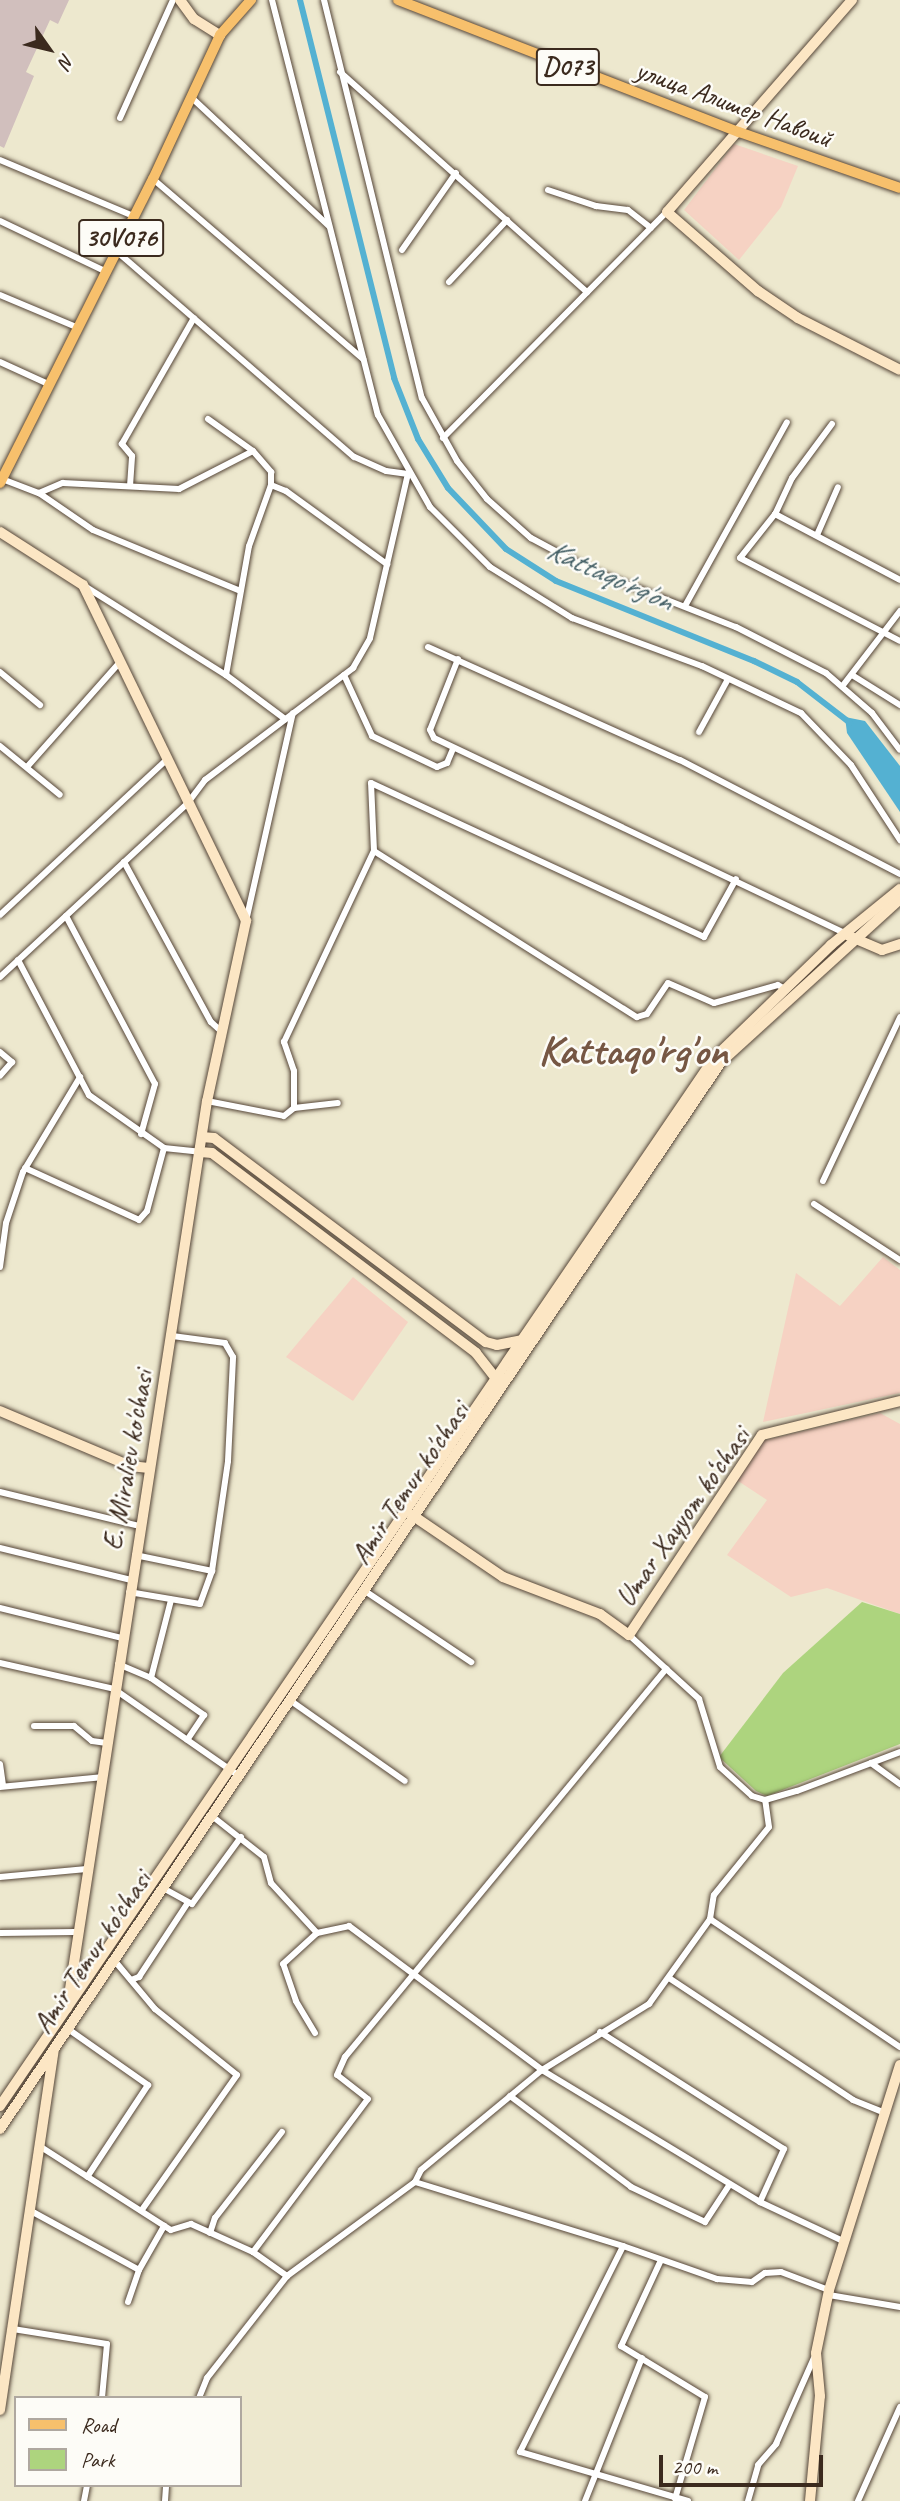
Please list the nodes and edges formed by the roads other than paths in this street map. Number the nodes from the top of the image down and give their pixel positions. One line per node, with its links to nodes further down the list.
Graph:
1 (173, 0): 11 (street)
2 (180, 0): 8 (street)
3 (251, 0): 8 (main road, 30V076)
4 (272, 0): 22 (street)
5 (324, 0): 9 (street)
6 (398, 0): 12 (main road, улица Алишер Навоий / D073)
7 (852, 0): 12 (street)
8 (220, 35): 10 (main road, 30V076)
9 (339, 70): 14 (street); 39 (street)
10 (191, 97): 15 (main road, 30V076); 22 (street)
11 (120, 118)
12 (739, 132): 16 (main road, улица Алишер Навоий / D073); 18 (street)
13 (0, 160): 19 (street)
14 (456, 173): 20 (street); 25 (street)
15 (153, 179): 19 (main road, 30V076); 32 (street)
16 (900, 188)
17 (548, 190): 23 (street)
18 (667, 212): 23 (street); 34 (street)
19 (134, 216): 24 (main road, 30V076)
20 (507, 220): 27 (street); 28 (street)
21 (0, 221): 26 (street)
22 (330, 227): 32 (street)
23 (651, 228): 28 (street)
24 (115, 250): 26 (main road, 30V076); 30 (street)
25 (402, 250)
26 (105, 271): 31 (main road, 30V076)
27 (449, 282)
28 (587, 292): 39 (street)
29 (0, 295): 31 (street)
30 (194, 318): 41 (street); 44 (street)
31 (76, 327): 35 (main road, 30V076)
32 (365, 360): 41 (street)
33 (0, 362): 35 (street)
34 (900, 370)
35 (48, 384): 42 (main road, 30V076)
36 (208, 419): 40 (street)
37 (787, 422): 54 (street)
38 (832, 424): 47 (street)
39 (443, 438): 54 (street)
40 (253, 451): 43 (street); 44 (street)
41 (408, 474): 50 (street); 65 (street)
42 (1, 481): 46 (street)
43 (271, 485): 50 (street); 53 (street)
44 (130, 486): 46 (street)
45 (838, 487): 49 (street)
46 (39, 493): 53 (street)
47 (775, 514): 49 (street); 56 (street)
48 (0, 532): 52 (street)
49 (817, 535): 51 (street)
50 (387, 564): 63 (street)
51 (900, 580)
52 (83, 585): 60 (street); 62 (street)
53 (240, 591): 62 (street)
54 (685, 606): 66 (street)
55 (900, 611): 56 (street)
56 (883, 632): 57 (street); 64 (street)
57 (900, 641)
58 (428, 647): 59 (street)
59 (458, 659): 73 (street); 82 (street)
60 (119, 663): 75 (street); 76 (street)
61 (0, 672): 67 (street)
62 (226, 675): 70 (street)
63 (344, 675): 69 (street); 73 (street)
64 (852, 675): 66 (street); 68 (street)
65 (728, 679): 71 (street); 79 (street)
66 (844, 684): 74 (street)
67 (40, 705)
68 (900, 705)
69 (293, 713): 70 (street); 88 (street)
70 (285, 719): 78 (street)
71 (699, 732)
72 (0, 746): 76 (street)
73 (453, 749): 83 (street)
74 (900, 750)
75 (165, 761): 78 (street); 86 (street)
76 (27, 767): 77 (street)
77 (60, 795)
78 (187, 804): 81 (street); 88 (street)
79 (900, 840)
80 (374, 851): 83 (street); 93 (street); 101 (street)
81 (124, 862): 87 (street); 95 (street)
82 (900, 874)
83 (736, 879): 89 (street)
84 (900, 889): 89 (street, Amir Temur ko'chasi)
85 (900, 899): 89 (street, Amir Temur ko'chasi)
86 (0, 915)
87 (66, 916): 91 (street); 102 (street)
88 (246, 921): 95 (street, E. Miraliev ko'chasi)
89 (849, 936): 90 (street); 93 (street, Amir Temur ko'chasi); 104 (street, Amir Temur ko'chasi)
90 (900, 944)
91 (18, 960): 92 (street); 98 (street)
92 (0, 977)
93 (785, 989): 104 (street, Amir Temur ko'chasi)
94 (900, 1017): 108 (street)
95 (221, 1031): 99 (street, E. Miraliev ko'chasi)
96 (0, 1052): 97 (street)
97 (0, 1076)
98 (80, 1077): 102 (street); 107 (street)
99 (207, 1101): 101 (street); 103 (street, E. Miraliev ko'chasi)
100 (338, 1103): 101 (street)
101 (294, 1108)
102 (141, 1134): 105 (street)
103 (202, 1137): 106 (street, E. Miraliev ko'chasi); 113 (street)
104 (666, 1137): 113 (street, Amir Temur ko'chasi); 114 (street, Amir Temur ko'chasi)
105 (164, 1148): 106 (street); 107 (street)
106 (200, 1152): 112 (street, E. Miraliev ko'chasi); 114 (street)
107 (25, 1168): 111 (street)
108 (823, 1181)
109 (814, 1204): 110 (street)
110 (900, 1260)
111 (0, 1267)
112 (172, 1336): 117 (street, E. Miraliev ko'chasi); 124 (street)
113 (522, 1340): 114 (street, Amir Temur ko'chasi)
114 (499, 1383): 119 (street, Amir Temur ko'chasi); 120 (street, Amir Temur ko'chasi)
115 (900, 1401): 130 (street, Umar Xayyom ko‘chasi)
116 (0, 1411): 117 (street)
117 (149, 1468): 121 (street, E. Miraliev ko'chasi)
118 (0, 1492): 121 (street)
119 (406, 1510): 120 (street); 145 (street, Amir Temur ko'chasi)
120 (415, 1517): 126 (street, Amir Temur ko'chasi); 130 (street)
121 (140, 1526): 123 (street, E. Miraliev ko'chasi)
122 (0, 1548): 125 (street)
123 (135, 1555): 124 (street); 125 (street, E. Miraliev ko'chasi)
124 (212, 1571): 128 (street)
125 (131, 1580): 127 (street, E. Miraliev ko'chasi)
126 (365, 1591): 132 (street); 138 (street, Amir Temur ko'chasi)
127 (129, 1592): 128 (street); 131 (street, E. Miraliev ko'chasi)
128 (171, 1600): 136 (street)
129 (0, 1608): 131 (street)
130 (629, 1635): 135 (street)
131 (122, 1638): 134 (street, E. Miraliev ko'chasi)
132 (471, 1662)
133 (0, 1663): 137 (street)
134 (118, 1664): 136 (street); 137 (street, E. Miraliev ko'chasi)
135 (666, 1670): 150 (street); 162 (street)
136 (151, 1678): 140 (street)
137 (114, 1689): 140 (street); 141 (street, E. Miraliev ko'chasi)
138 (291, 1700): 145 (street, Amir Temur ko'chasi); 147 (street)
139 (34, 1726): 141 (street)
140 (187, 1740): 145 (street)
141 (107, 1743): 146 (street, E. Miraliev ko'chasi)
142 (900, 1752): 143 (street)
143 (871, 1763): 148 (street); 150 (street)
144 (0, 1764): 149 (street)
145 (235, 1773): 151 (street, Amir Temur ko'chasi); 165 (street, Amir Temur ko'chasi)
146 (104, 1777): 149 (street); 153 (street, E. Miraliev ko'chasi)
147 (405, 1781)
148 (900, 1784)
149 (1, 1786)
150 (765, 1800): 157 (street)
151 (212, 1816): 152 (street); 155 (street, Amir Temur ko'chasi)
152 (241, 1837): 156 (street); 160 (street)
153 (87, 1869): 154 (street); 159 (street, E. Miraliev ko'chasi)
154 (0, 1877)
155 (163, 1888): 156 (street); 161 (street, Amir Temur ko'chasi)
156 (187, 1904): 164 (street)
157 (710, 1919): 163 (street); 169 (street)
158 (0, 1933): 159 (street)
159 (75, 1933): 165 (street, E. Miraliev ko'chasi)
160 (317, 1933): 162 (street); 168 (street)
161 (114, 1960): 164 (street); 166 (street, Amir Temur ko'chasi)
162 (414, 1973): 172 (street); 191 (street)
163 (668, 1978): 167 (street); 177 (street)
164 (131, 1980): 186 (street)
165 (67, 2008): 176 (street, Amir Temur ko'chasi)
166 (68, 2029): 170 (street, Amir Temur ko'chasi); 181 (street)
167 (600, 2032): 172 (street); 184 (street)
168 (315, 2033)
169 (900, 2047)
170 (54, 2050): 173 (street, Amir Temur ko'chasi); 175 (street)
171 (900, 2065): 177 (street)
172 (542, 2070): 174 (street); 183 (street)
173 (32, 2082): 175 (street); 176 (street, Amir Temur ko'chasi)
174 (510, 2096): 182 (street); 183 (street)
175 (50, 2097): 180 (street)
176 (2, 2108): 178 (street, Amir Temur ko'chasi)
177 (882, 2112): 189 (street)
178 (0, 2129)
179 (282, 2132): 188 (street)
180 (41, 2147): 181 (street); 185 (street)
181 (87, 2177): 186 (street)
182 (415, 2182): 190 (street); 194 (street)
183 (730, 2184): 184 (street)
184 (760, 2202): 189 (street)
185 (31, 2211): 193 (street); 198 (street)
186 (141, 2211): 187 (street)
187 (164, 2226): 188 (street); 193 (street)
188 (210, 2233): 191 (street)
189 (845, 2242): 195 (street)
190 (623, 2246): 192 (street); 205 (street)
191 (254, 2252): 194 (street)
192 (661, 2260): 195 (street); 200 (street)
193 (139, 2270): 196 (street)
194 (286, 2276): 202 (street)
195 (829, 2292): 197 (street); 199 (street)
196 (128, 2302)
197 (900, 2307)
198 (13, 2329): 201 (street); 204 (street)
199 (816, 2353): 209 (street); 210 (street)
200 (642, 2358): 205 (street); 206 (street)
201 (102, 2396)
202 (200, 2396)
203 (900, 2407): 211 (street)
204 (0, 2410)
205 (595, 2477): 206 (street); 207 (street)
206 (675, 2500): 208 (street)
207 (586, 2501)
208 (688, 2501)
209 (748, 2501)
210 (810, 2501)
211 (858, 2501)

